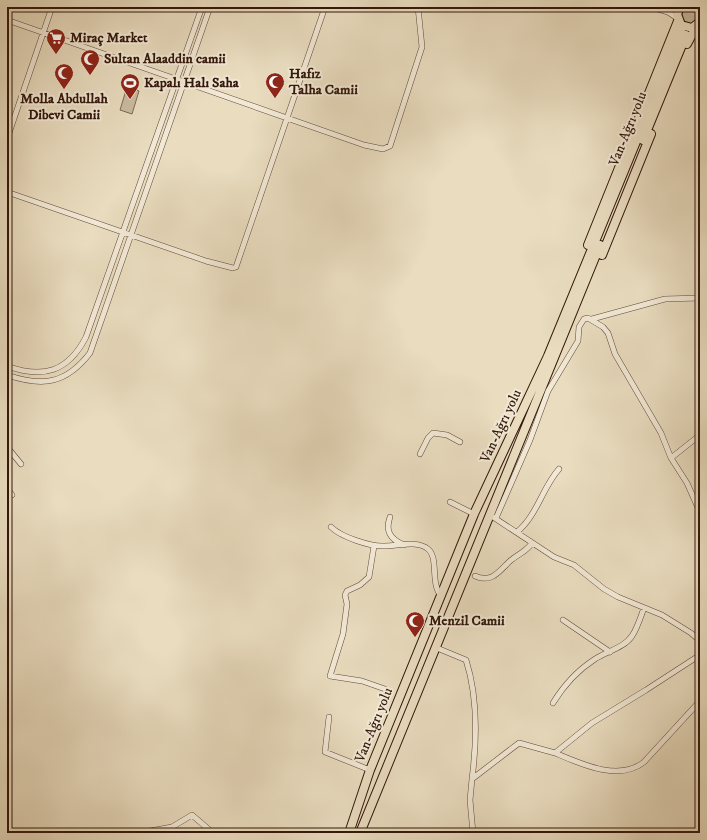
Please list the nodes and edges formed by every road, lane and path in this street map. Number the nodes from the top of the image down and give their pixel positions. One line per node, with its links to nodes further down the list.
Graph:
1 (52, 7): 13 (street)
2 (202, 7): 15 (street)
3 (210, 7): 16 (street)
4 (324, 7): 17 (street)
5 (418, 7): 17 (street)
6 (651, 7): 11 (street)
7 (680, 7): 11 (highway)
8 (698, 7): 9 (highway)
9 (700, 10)
10 (7, 20): 13 (street)
11 (678, 20): 12 (highway); 24 (highway)
12 (698, 24): 24 (highway)
13 (43, 32): 15 (street); 18 (street)
14 (683, 34): 24 (highway, Van-Ağrı yolu)
15 (176, 79): 16 (street); 20 (street)
16 (184, 82): 17 (street); 21 (street)
17 (288, 118): 21 (street)
18 (7, 139)
19 (7, 192): 20 (street)
20 (122, 233): 21 (street); 25 (street)
21 (131, 236): 26 (street)
22 (700, 298): 23 (street)
23 (592, 319): 31 (street); 42 (street)
24 (561, 332): 40 (highway, Van-Ağrı yolu); 42 (highway)
25 (7, 366)
26 (7, 375)
27 (700, 435): 31 (street)
28 (460, 442): 30 (street)
29 (7, 446): 32 (street)
30 (420, 454)
31 (671, 458): 36 (street)
32 (21, 464)
33 (559, 469): 44 (street)
34 (7, 488): 35 (street)
35 (12, 495)
36 (693, 497): 37 (street); 39 (street)
37 (700, 501)
38 (450, 502): 40 (street)
39 (700, 512)
40 (474, 514): 49 (highway, Van-Ağrı yolu)
41 (390, 517): 46 (street)
42 (493, 517): 44 (street); 53 (highway)
43 (331, 527): 47 (street)
44 (517, 532): 45 (street)
45 (532, 543): 48 (street); 50 (street)
46 (405, 545): 47 (street); 49 (street)
47 (374, 546): 56 (street)
48 (475, 576)
49 (441, 596): 61 (highway, Van-Ağrı yolu)
50 (644, 608): 52 (street); 54 (street)
51 (563, 620): 54 (street)
52 (700, 641)
53 (437, 648): 62 (street); 66 (highway)
54 (610, 652): 58 (street)
55 (700, 655): 60 (street)
56 (385, 689)
57 (700, 701): 60 (street)
58 (553, 703)
59 (329, 718): 61 (street)
60 (555, 754): 62 (street)
61 (370, 770): 65 (highway, Van-Ağrı yolu)
62 (472, 779): 67 (street)
63 (139, 833): 64 (street)
64 (214, 833)
65 (349, 833)
66 (360, 833)
67 (473, 833)

